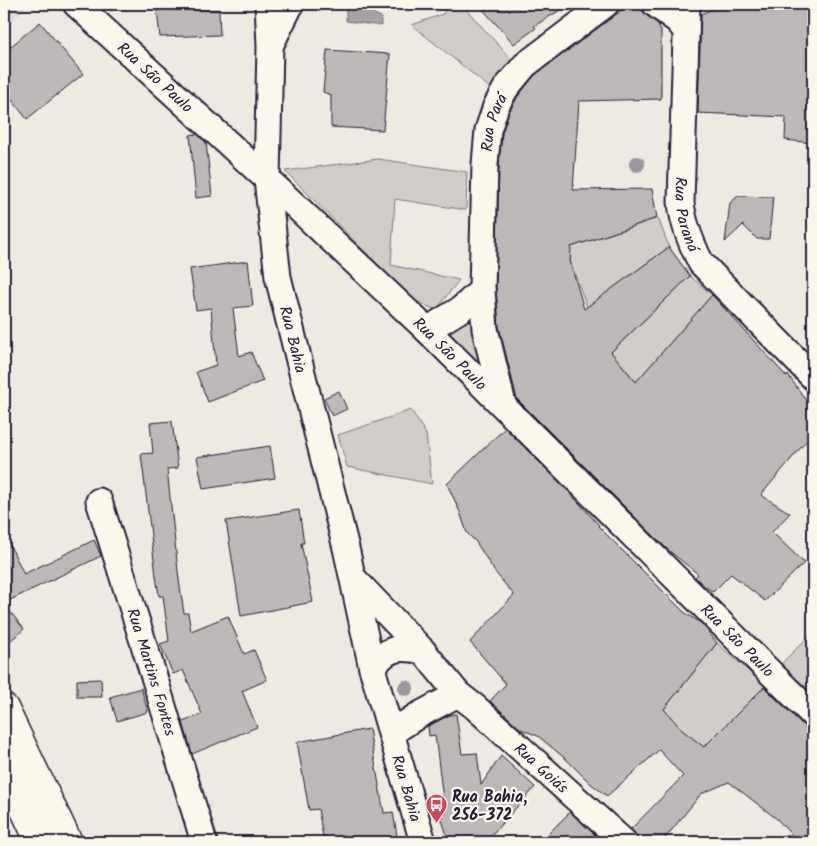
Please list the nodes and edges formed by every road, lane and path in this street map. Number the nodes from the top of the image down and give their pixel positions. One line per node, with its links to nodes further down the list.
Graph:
1 (76, 4): 9 (street, Rua São Paulo)
2 (268, 4): 8 (street, Rua Bahia)
3 (291, 4): 8 (street)
4 (606, 4): 10 (street, Rua Pará)
5 (655, 4): 7 (street)
6 (687, 4): 7 (street, Rua Paraná)
7 (686, 30): 12 (street, Rua Paraná)
8 (270, 46): 9 (street, Rua Bahia)
9 (268, 179): 11 (street, Rua São Paulo); 15 (street, Rua Bahia)
10 (482, 290): 11 (street); 13 (street, Rua Pará)
11 (427, 330): 13 (street, Rua São Paulo)
12 (813, 377)
13 (503, 407): 20 (street, Rua São Paulo)
14 (99, 501): 25 (street, Rua Martins Fontes)
15 (353, 578): 16 (street); 17 (street, Rua Bahia)
16 (423, 650): 17 (street); 18 (street, Rua Goiás)
17 (372, 668): 21 (street, Rua Bahia)
18 (458, 694): 21 (street); 27 (street, Rua Goiás)
19 (4, 708): 24 (main road)
20 (813, 715)
21 (391, 733): 26 (street, Rua Bahia)
22 (4, 766): 23 (main road)
23 (40, 842)
24 (68, 842)
25 (204, 842)
26 (423, 842)
27 (624, 842)

